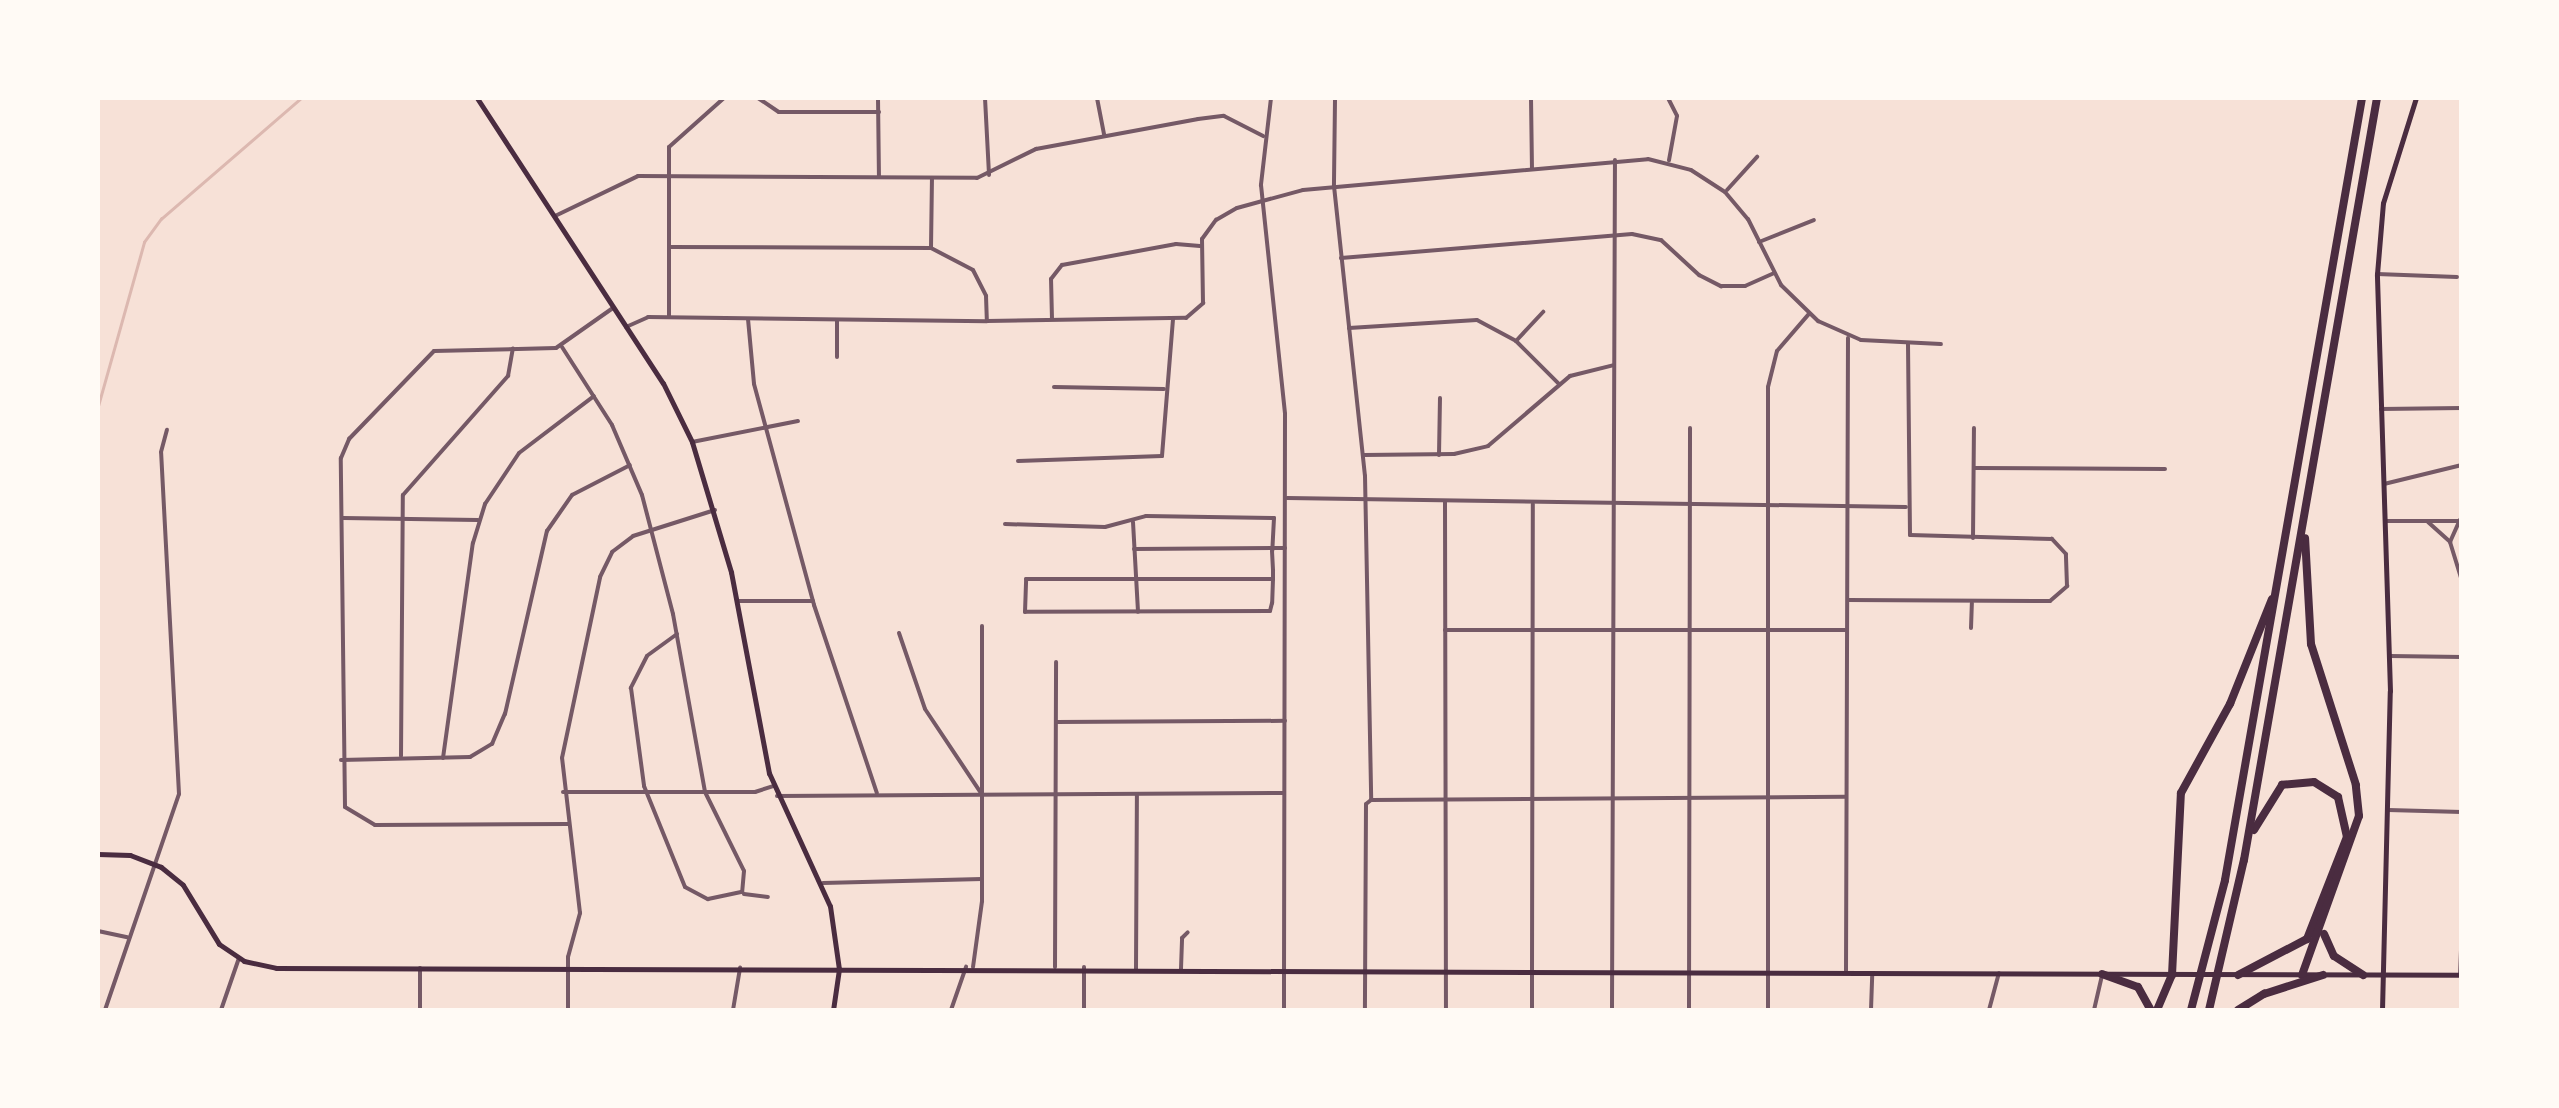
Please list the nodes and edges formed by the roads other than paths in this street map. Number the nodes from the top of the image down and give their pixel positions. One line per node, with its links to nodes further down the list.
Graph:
1 (477, 98): 28 (main road)
2 (724, 98): 22 (street)
3 (758, 98): 14 (street)
4 (878, 98): 14 (street)
5 (985, 98): 21 (street)
6 (1097, 98): 15 (street)
7 (1271, 98): 16 (street)
8 (1531, 98): 20 (street)
9 (1668, 98): 19 (street)
10 (2362, 98): 107 (highway)
11 (2377, 98): 80 (highway)
12 (2416, 98): 37 (main road)
13 (1335, 100): 25 (street)
14 (879, 112): 23 (street)
15 (1104, 136): 16 (street); 21 (street)
16 (1263, 136): 27 (street)
17 (1757, 157): 26 (street)
18 (1615, 158): 19 (street); 20 (street); 30 (street)
19 (1669, 162): 26 (street)
20 (1532, 168): 25 (street)
21 (989, 175): 24 (street)
22 (669, 176): 23 (street); 28 (street); 32 (street)
23 (879, 178): 24 (street)
24 (932, 179): 34 (street)
25 (1334, 186): 27 (street); 35 (street)
26 (1725, 192): 31 (street)
27 (1261, 202): 33 (street); 79 (street)
28 (554, 216): 39 (main road)
29 (1814, 220): 31 (street)
30 (1615, 235): 35 (street); 36 (street); 57 (street)
31 (1760, 242): 36 (street)
32 (669, 246): 34 (street); 42 (street)
33 (1200, 246): 43 (street); 45 (street)
34 (931, 248): 47 (street)
35 (1342, 258): 49 (street)
36 (1774, 274): 41 (street)
37 (2377, 274): 38 (street); 64 (main road)
38 (2457, 277)
39 (613, 308): 48 (main road); 54 (street)
40 (1543, 312): 51 (street)
41 (1808, 314): 50 (street); 86 (street)
42 (668, 317): 44 (street); 48 (street)
43 (1173, 318): 45 (street); 60 (street)
44 (748, 319): 46 (street); 66 (street)
45 (1052, 319): 47 (street)
46 (837, 320): 47 (street); 56 (street)
47 (987, 321)
48 (626, 327): 70 (main road)
49 (1349, 328): 51 (street); 71 (street)
50 (1848, 337): 52 (street); 87 (street)
51 (1516, 341): 58 (street)
52 (1908, 343): 53 (street); 88 (street)
53 (1941, 344)
54 (562, 346): 55 (street); 61 (street)
55 (514, 348): 90 (street); 91 (street)
56 (837, 357)
57 (1614, 365): 58 (street); 84 (street)
58 (1559, 384): 72 (street)
59 (1054, 387): 60 (street)
60 (1164, 388): 73 (street)
61 (594, 396): 74 (street); 92 (street)
62 (1440, 398): 72 (street)
63 (2462, 408): 64 (street)
64 (2381, 409): 78 (main road)
65 (798, 422): 66 (street)
66 (767, 425): 70 (street); 108 (street)
67 (1690, 428): 85 (street)
68 (1974, 428): 76 (street)
69 (167, 430): 153 (street)
70 (692, 442): 89 (main road)
71 (1364, 455): 72 (street); 81 (street)
72 (1439, 455)
73 (1018, 461)
74 (630, 465): 98 (street); 129 (street)
75 (2462, 465): 78 (street)
76 (1974, 468): 77 (street); 99 (street)
77 (2165, 468)
78 (2384, 484): 96 (main road)
79 (1287, 498): 81 (street); 102 (street)
80 (2307, 498): 151 (highway); 159 (highway)
81 (1365, 500): 82 (street); 144 (street)
82 (1445, 502): 83 (street); 116 (street)
83 (1533, 504): 84 (street); 117 (street)
84 (1612, 504): 85 (street); 115 (street)
85 (1690, 505): 86 (street); 118 (street)
86 (1768, 506): 87 (street); 120 (street)
87 (1845, 506): 88 (street); 109 (street)
88 (1906, 507): 99 (street)
89 (715, 510): 98 (street); 110 (main road)
90 (341, 518): 91 (street); 130 (street)
91 (401, 518): 92 (street); 128 (street)
92 (478, 520): 129 (street)
93 (1132, 520): 97 (street); 101 (street); 103 (street)
94 (2426, 520): 95 (street); 96 (street); 100 (street)
95 (2461, 520): 100 (street)
96 (2386, 521): 123 (main road)
97 (1004, 524)
98 (652, 529): 122 (street); 132 (street)
99 (1973, 538): 111 (street)
100 (2450, 542): 106 (street)
101 (1272, 547): 102 (street); 103 (street); 104 (street)
102 (1286, 548): 126 (street)
103 (1134, 549): 105 (street)
104 (1273, 579): 105 (street); 112 (street)
105 (1136, 580): 112 (street); 112 (street)
106 (2462, 581)
107 (2277, 591): 184 (highway); 210 (highway)
108 (813, 600): 110 (street); 137 (street)
109 (1846, 600): 111 (street); 119 (street)
110 (737, 601): 131 (main road)
111 (1972, 601): 114 (street)
112 (1138, 612)
113 (982, 626): 138 (street)
114 (1971, 628)
115 (1613, 629): 117 (street); 118 (street); 145 (street)
116 (1445, 630): 117 (street); 142 (street)
117 (1532, 630): 143 (street)
118 (1690, 630): 120 (street); 146 (street)
119 (1846, 630): 120 (street); 141 (street)
120 (1768, 631): 147 (street)
121 (899, 633): 138 (street)
122 (677, 634): 133 (street); 134 (street)
123 (2390, 656): 124 (street); 148 (main road)
124 (2462, 657)
125 (1056, 662): 127 (street)
126 (1285, 721): 127 (street); 139 (street)
127 (1056, 722): 135 (street)
128 (401, 758): 129 (street); 130 (street)
129 (443, 758)
130 (341, 760): 150 (street)
131 (773, 786): 134 (street); 140 (main road)
132 (563, 792): 133 (street); 150 (street)
133 (646, 792): 134 (street); 156 (street)
134 (705, 792): 156 (street)
135 (1056, 792): 136 (street); 138 (street); 169 (street)
136 (1137, 792): 139 (street); 171 (street)
137 (876, 793): 138 (street); 140 (street)
138 (980, 793): 154 (street)
139 (1284, 793): 173 (street)
140 (777, 796): 155 (main road)
141 (1845, 797): 147 (street); 180 (street)
142 (1446, 799): 143 (street); 144 (street); 175 (street)
143 (1532, 799): 145 (street); 181 (street)
144 (1371, 800): 174 (street)
145 (1612, 800): 146 (street); 178 (street)
146 (1690, 800): 147 (street); 176 (street)
147 (1768, 800): 179 (street)
148 (2388, 810): 149 (street); 187 (main road)
149 (2462, 812)
150 (568, 824): 166 (street)
151 (2246, 853): 189 (highway); 211 (highway)
152 (98, 854): 153 (main road)
153 (157, 864): 162 (street); 163 (main road)
154 (982, 879): 155 (street); 164 (street)
155 (823, 883): 168 (main road)
156 (742, 892): 157 (street)
157 (768, 897)
158 (2462, 925): 188 (street)
159 (2324, 928): 186 (highway); 190 (highway)
160 (98, 931): 162 (street)
161 (1188, 932): 172 (street)
162 (127, 938): 191 (street)
163 (239, 958): 165 (main road); 192 (street)
164 (969, 967): 168 (main road); 169 (main road); 197 (street)
165 (420, 968): 166 (main road); 193 (street)
166 (568, 968): 167 (main road); 194 (street)
167 (740, 968): 168 (main road); 195 (street)
168 (839, 968): 196 (main road)
169 (1055, 968): 170 (main road)
170 (1084, 968): 171 (main road); 198 (street)
171 (1136, 969): 172 (main road)
172 (1181, 969): 173 (main road)
173 (1284, 970): 174 (main road); 199 (street)
174 (1365, 970): 175 (main road); 200 (street)
175 (1445, 971): 181 (main road); 201 (street)
176 (1690, 972): 178 (main road); 179 (main road); 204 (street)
177 (1872, 972): 180 (main road); 182 (main road); 206 (street)
178 (1612, 973): 181 (main road); 203 (street)
179 (1768, 973): 180 (main road); 205 (street)
180 (1846, 973)
181 (1532, 974): 202 (street)
182 (1999, 974): 183 (main road); 207 (street)
183 (2102, 974): 184 (main road); 208 (street); 209 (highway)
184 (2176, 975): 189 (main road); 209 (highway)
185 (2323, 975): 186 (main road); 190 (main road); 212 (highway)
186 (2363, 975): 187 (main road)
187 (2382, 975): 188 (main road); 213 (main road)
188 (2461, 975)
189 (2238, 976): 190 (main road)
190 (2302, 976)
191 (105, 1010)
192 (221, 1010)
193 (420, 1010)
194 (568, 1010)
195 (733, 1010)
196 (834, 1010)
197 (951, 1010)
198 (1084, 1010)
199 (1284, 1010)
200 (1365, 1010)
201 (1446, 1010)
202 (1532, 1010)
203 (1612, 1010)
204 (1689, 1010)
205 (1768, 1010)
206 (1872, 1010)
207 (1989, 1010)
208 (2094, 1010)
209 (2154, 1010)
210 (2191, 1010)
211 (2209, 1010)
212 (2238, 1010)
213 (2382, 1010)

